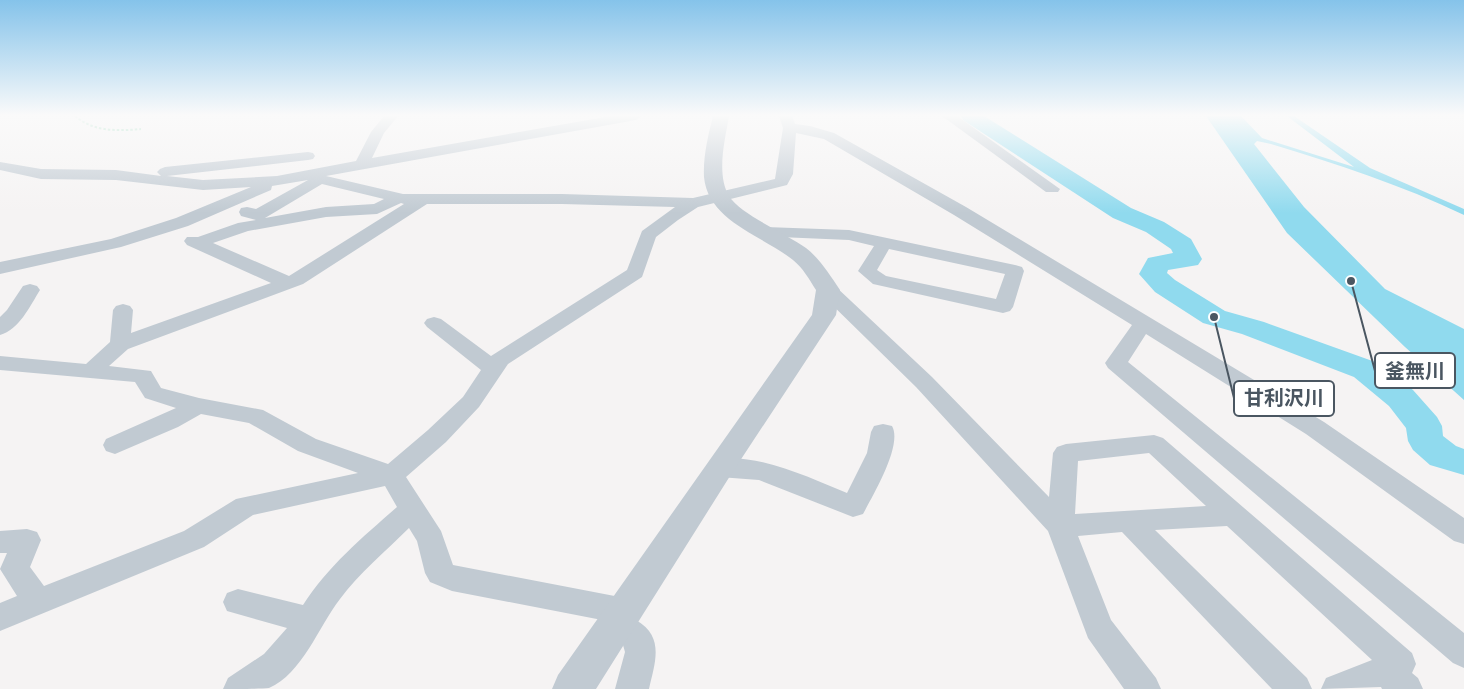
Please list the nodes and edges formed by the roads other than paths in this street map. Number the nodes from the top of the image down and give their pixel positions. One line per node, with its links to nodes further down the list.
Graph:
1 (370, 148): 8 (street)
2 (456, 148): 8 (street)
3 (716, 148): 16 (street)
4 (786, 148): 16 (street)
5 (849, 148): 28 (street)
6 (994, 148): 13 (street)
7 (308, 156): 10 (street)
8 (361, 165): 11 (street)
9 (0, 166): 10 (street)
10 (122, 176): 12 (street)
11 (314, 178): 12 (street); 15 (street); 17 (street)
12 (277, 181): 18 (street)
13 (1052, 189)
14 (418, 192): 15 (street); 16 (street); 23 (street)
15 (396, 198): 20 (street)
16 (706, 201): 19 (street); 32 (street)
17 (242, 210)
18 (159, 229): 20 (street); 22 (street)
19 (765, 232): 21 (street); 25 (street)
20 (198, 243): 23 (street)
21 (884, 243): 21 (street)
22 (0, 268)
23 (288, 283): 30 (street)
24 (30, 290): 29 (street)
25 (828, 290): 37 (street); 42 (street)
26 (123, 310): 30 (street)
27 (434, 323): 32 (street)
28 (1143, 324): 43 (street); 50 (street)
29 (0, 329)
30 (120, 344): 33 (street)
31 (0, 363): 33 (street)
32 (492, 368): 38 (street)
33 (91, 371): 34 (street)
34 (198, 406): 36 (street); 38 (street)
35 (883, 432): 37 (street)
36 (115, 445)
37 (719, 468): 48 (street)
38 (392, 475): 39 (street); 45 (street)
39 (412, 509): 48 (street); 49 (street)
40 (1233, 515): 41 (street); 42 (street); 51 (street)
41 (1128, 521): 42 (street); 56 (street)
42 (1060, 526): 55 (street)
43 (1464, 533)
44 (0, 542): 45 (street)
45 (37, 601): 47 (street)
46 (238, 602): 49 (street)
47 (0, 617)
48 (620, 617): 53 (street); 54 (street)
49 (310, 620): 52 (street)
50 (1464, 653)
51 (1395, 680): 57 (street)
52 (240, 689)
53 (573, 689)
54 (632, 689)
55 (1144, 689)
56 (1295, 689)
57 (1338, 689)

